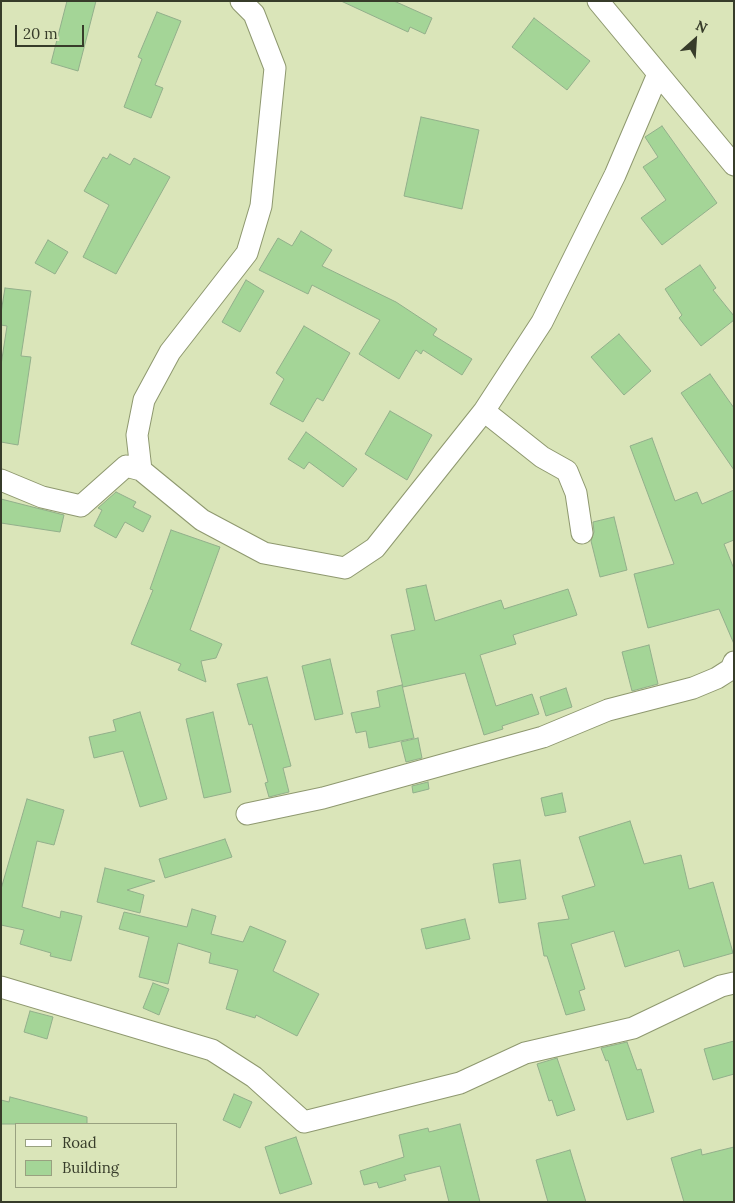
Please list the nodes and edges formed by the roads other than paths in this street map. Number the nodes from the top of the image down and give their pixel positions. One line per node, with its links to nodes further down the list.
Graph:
1 (241, 1): 6 (street)
2 (598, 1): 3 (street)
3 (658, 74): 4 (street); 5 (street)
4 (734, 165)
5 (484, 411): 6 (street); 8 (street)
6 (141, 470): 7 (street)
7 (1, 480)
8 (582, 532)
9 (733, 667): 10 (street)
10 (247, 814)
11 (734, 983): 12 (street)
12 (1, 988)

